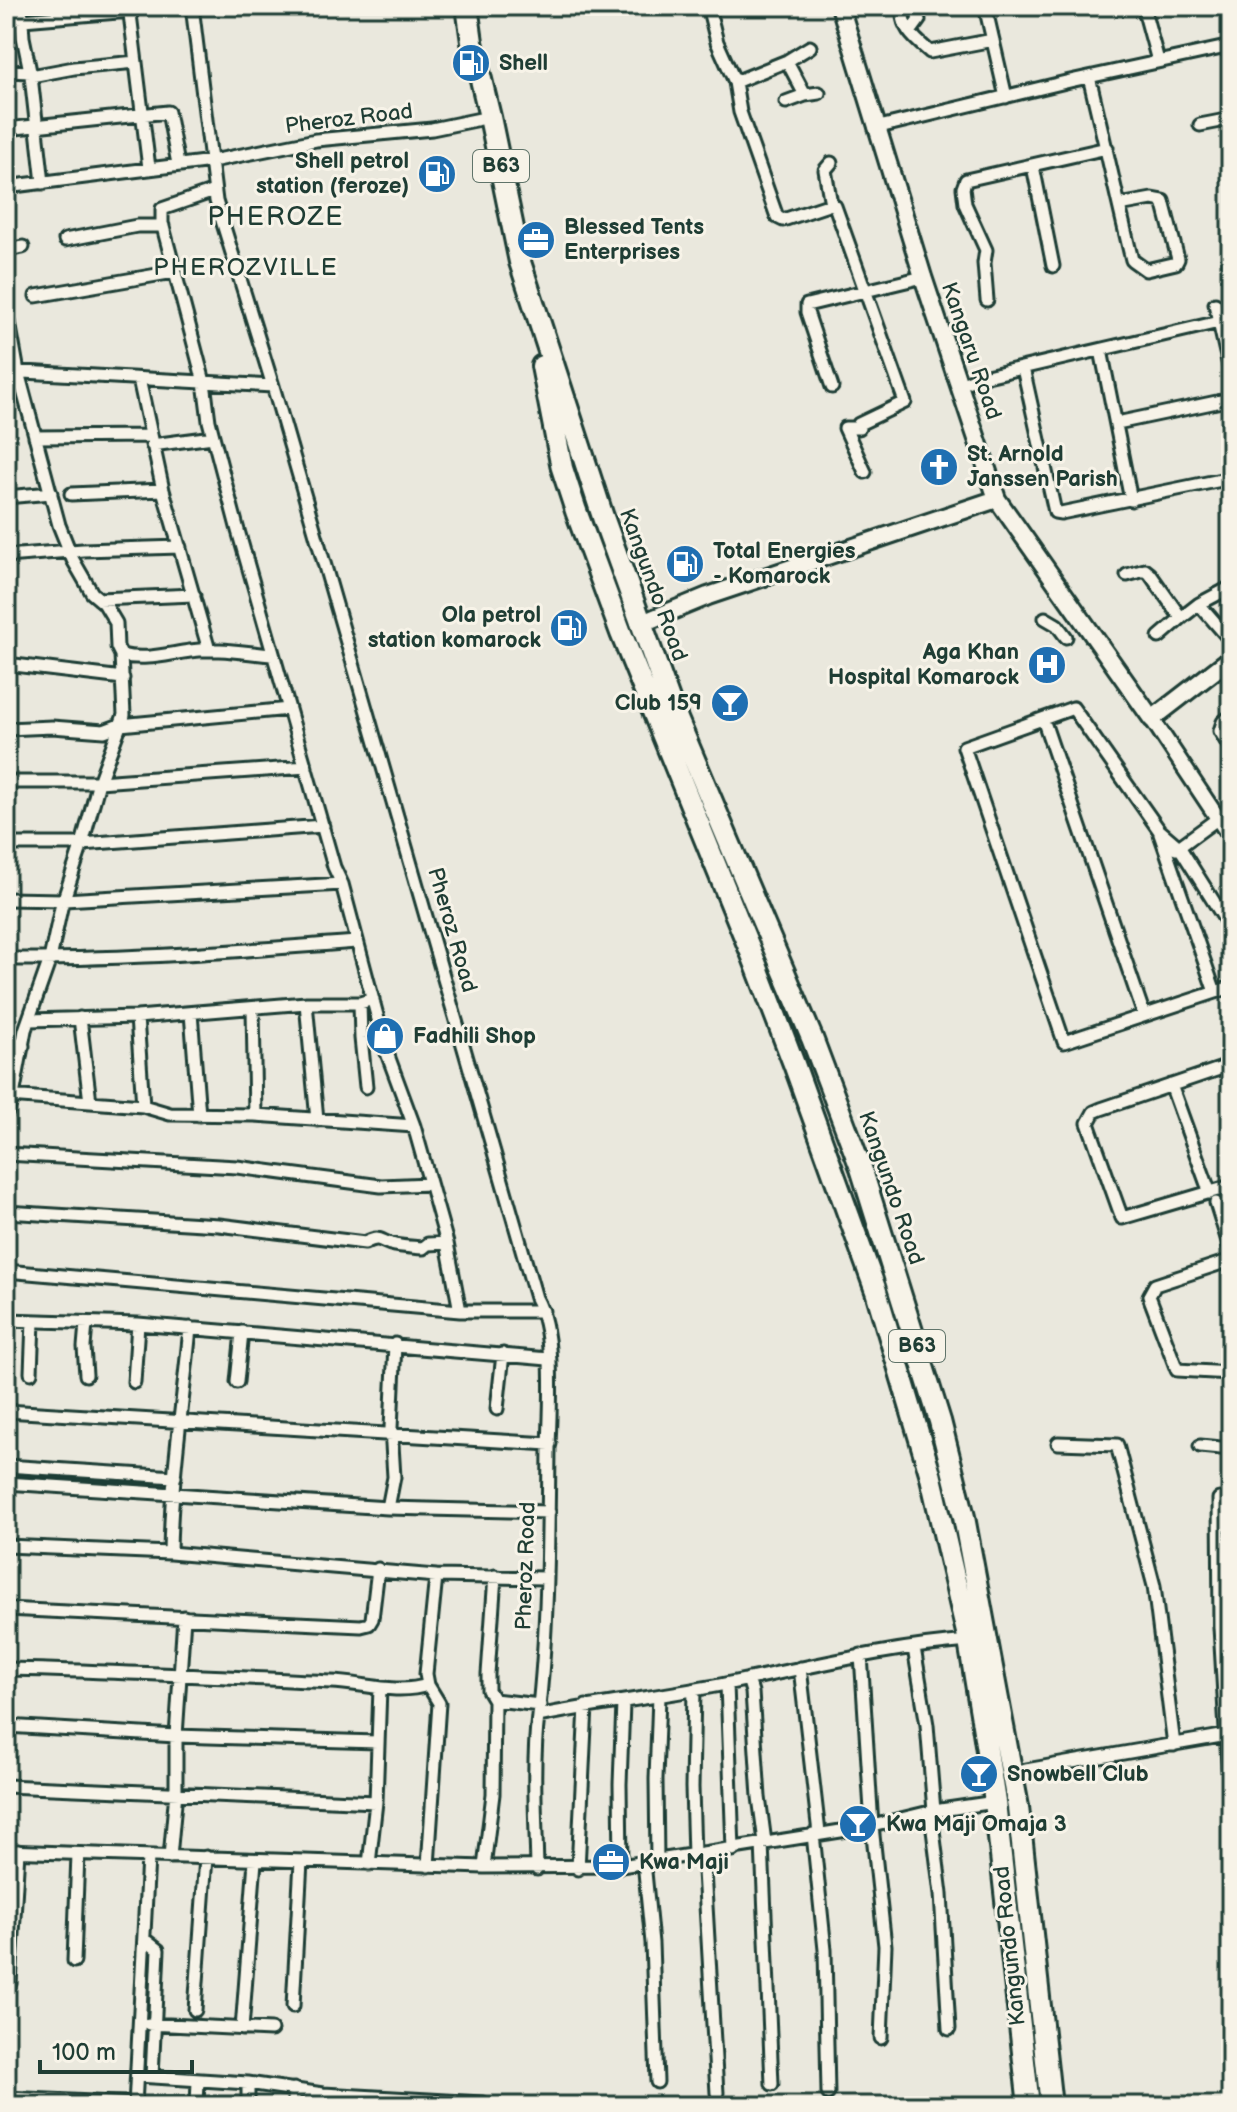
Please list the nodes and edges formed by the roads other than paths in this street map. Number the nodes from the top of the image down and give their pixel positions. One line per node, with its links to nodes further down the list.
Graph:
1 (192, 6): 35 (street, Pheroz Road)
2 (467, 6): 28 (highway, Kangundo Road / B63)
3 (708, 6): 22 (street)
4 (840, 6): 32 (main road, Kangaru Road)
5 (905, 6): 12 (street)
6 (915, 6): 12 (street)
7 (985, 6): 13 (street)
8 (1143, 6): 17 (street)
9 (130, 8): 10 (street); 18 (street)
10 (22, 14): 11 (street); 20 (street)
11 (6, 16)
12 (911, 31): 13 (street)
13 (993, 40): 25 (street)
14 (1231, 46): 17 (street)
15 (810, 47): 16 (street)
16 (787, 61): 22 (street); 24 (street)
17 (1158, 61): 21 (street)
18 (136, 62): 20 (street); 27 (street)
19 (6, 71): 20 (street)
20 (31, 74): 30 (street)
21 (1089, 77): 25 (street); 34 (street)
22 (735, 82): 43 (street)
23 (819, 93): 24 (street)
24 (805, 95): 26 (street)
25 (1006, 97): 32 (street)
26 (786, 102)
27 (142, 114): 30 (street); 37 (street); 39 (street)
28 (490, 117): 35 (street, Pheroz Road); 58 (highway, Kangundo Road / B63)
29 (1231, 119): 31 (street)
30 (37, 125): 33 (street); 40 (street)
31 (1200, 125)
32 (875, 128): 51 (main road, Kangaru Road)
33 (6, 129)
34 (1107, 148): 38 (street); 44 (street)
35 (212, 161): 37 (street, Pheroz Road); 42 (street, Pheroz Road)
36 (831, 163): 43 (street)
37 (178, 164): 39 (street, Pheroz Road)
38 (1033, 166): 49 (street); 54 (street)
39 (149, 168): 40 (street, Pheroz Road)
40 (43, 183): 41 (street, Pheroz Road)
41 (6, 187)
42 (214, 191): 45 (street); 66 (street, Pheroz Road)
43 (831, 204): 52 (street)
44 (1119, 205): 44 (street)
45 (163, 226): 46 (street); 50 (street)
46 (65, 240)
47 (23, 247): 48 (street)
48 (6, 250)
49 (1053, 266)
50 (174, 272): 53 (street); 64 (street)
51 (923, 277): 52 (street); 65 (main road, Kangaru Road)
52 (865, 293): 67 (street); 73 (street)
53 (36, 296)
54 (987, 300)
55 (1215, 304): 57 (street)
56 (6, 305): 61 (street)
57 (1219, 322): 59 (street); 62 (street)
58 (539, 325): 91 (highway, Kangundo Road / B63); 197 (highway, Kangundo Road / B63)
59 (1101, 350): 60 (street); 69 (street)
60 (1023, 368): 65 (street); 80 (street)
61 (12, 372): 63 (street); 70 (street)
62 (1231, 375)
63 (139, 379): 64 (street); 72 (street)
64 (204, 382): 66 (street); 71 (street)
65 (960, 385): 79 (main road, Kangaru Road)
66 (273, 386): 158 (street, Pheroz Road)
67 (832, 387)
68 (1231, 399): 69 (street)
69 (1117, 423): 80 (street)
70 (35, 437): 72 (street); 76 (street)
71 (213, 437): 72 (street); 97 (street)
72 (151, 440): 75 (street)
73 (865, 472)
74 (1231, 478): 80 (street)
75 (163, 490): 77 (street); 81 (street)
76 (51, 493): 78 (street); 82 (street)
77 (71, 494)
78 (6, 497)
79 (997, 499): 91 (main road); 104 (main road, Kangaru Road)
80 (1131, 500)
81 (180, 547): 82 (street); 86 (street)
82 (70, 552): 83 (street); 87 (street)
83 (6, 556)
84 (1127, 575): 90 (street)
85 (1231, 587): 88 (street)
86 (194, 595): 87 (street); 95 (street)
87 (99, 599): 96 (street)
88 (1199, 604): 90 (street); 94 (street)
89 (1045, 618): 92 (street)
90 (1181, 618): 93 (street)
91 (640, 624): 220 (highway, Kangundo Road / B63)
92 (1066, 637)
93 (1159, 637)
94 (1231, 641)
95 (209, 650): 96 (street); 97 (street)
96 (121, 655): 100 (street)
97 (273, 655): 101 (street)
98 (1231, 658): 104 (main road)
99 (6, 664): 100 (street)
100 (123, 678): 105 (street)
101 (289, 709): 105 (street); 108 (street)
102 (1231, 716): 107 (street)
103 (1043, 719): 116 (street); 131 (street); 131 (street)
104 (1152, 719): 111 (street, Kangaru Road)
105 (120, 725): 106 (street); 110 (street)
106 (6, 729)
107 (1231, 749)
108 (306, 767): 110 (street); 112 (street)
109 (6, 782): 110 (street)
110 (99, 782): 115 (street)
111 (1217, 819): 113 (street, Kangaru Road); 116 (street)
112 (323, 826): 115 (street); 117 (street)
113 (1231, 838)
114 (6, 844): 115 (street)
115 (82, 844): 119 (street)
116 (1174, 849): 120 (street); 125 (street)
117 (342, 884): 119 (street); 121 (street)
118 (6, 899): 119 (street)
119 (64, 900): 123 (street)
120 (1231, 929)
121 (356, 942): 123 (street); 126 (street)
122 (6, 959): 123 (street)
123 (50, 959): 134 (street)
124 (1231, 987): 125 (street)
125 (1215, 992): 131 (street)
126 (373, 999): 128 (street); 147 (street)
127 (306, 1003): 128 (street); 129 (street); 146 (street)
128 (360, 1003): 139 (street)
129 (253, 1009): 130 (street); 145 (street)
130 (191, 1013): 132 (street); 144 (street)
131 (1144, 1015)
132 (137, 1017): 133 (street); 142 (street)
133 (80, 1018): 134 (street); 141 (street)
134 (29, 1020): 136 (street)
135 (6, 1043): 136 (street)
136 (23, 1046): 140 (street)
137 (1231, 1065): 138 (street)
138 (1171, 1085): 151 (street); 151 (street)
139 (366, 1087)
140 (9, 1096): 141 (street); 143 (street)
141 (90, 1102): 142 (street)
142 (143, 1106): 144 (street)
143 (6, 1115)
144 (199, 1115): 145 (street)
145 (255, 1115): 146 (street)
146 (317, 1120): 147 (street)
147 (414, 1126): 149 (street)
148 (6, 1154): 149 (street)
149 (430, 1184): 153 (street)
150 (1231, 1186): 151 (street)
151 (1213, 1198): 154 (street)
152 (6, 1212): 153 (street)
153 (447, 1243): 157 (street)
154 (1231, 1251)
155 (1231, 1260): 169 (street)
156 (6, 1271): 157 (street)
157 (460, 1311): 158 (street)
158 (543, 1311): 167 (street, Pheroz Road)
159 (6, 1320): 160 (street)
160 (33, 1321): 161 (street); 168 (street)
161 (86, 1324): 162 (street); 170 (street)
162 (138, 1324): 163 (street); 171 (street)
163 (190, 1328): 164 (street); 175 (street)
164 (242, 1332): 165 (street); 172 (street)
165 (395, 1344): 166 (street); 176 (street)
166 (503, 1354): 167 (street); 173 (street)
167 (548, 1359): 178 (street, Pheroz Road)
168 (31, 1373)
169 (1231, 1373)
170 (86, 1375)
171 (134, 1382)
172 (237, 1382)
173 (497, 1409)
174 (6, 1411): 175 (street)
175 (182, 1422): 176 (street); 182 (street)
176 (392, 1433): 178 (street); 186 (street)
177 (1058, 1443): 218 (street)
178 (550, 1444): 187 (street, Pheroz Road)
179 (1200, 1446): 180 (street)
180 (1231, 1449)
181 (6, 1466): 182 (street)
182 (175, 1477): 184 (street)
183 (6, 1483): 184 (street)
184 (171, 1493): 186 (street); 189 (street)
185 (1219, 1499): 196 (street)
186 (388, 1508): 187 (street)
187 (549, 1512): 193 (street, Pheroz Road)
188 (6, 1546): 189 (street)
189 (170, 1553): 190 (street)
190 (378, 1569): 191 (street); 195 (street)
191 (436, 1576): 192 (street); 205 (street)
192 (495, 1576): 193 (street); 209 (street)
193 (547, 1578): 213 (street, Pheroz Road)
194 (6, 1609): 195 (street)
195 (184, 1617): 202 (street)
196 (1226, 1627): 211 (street)
197 (969, 1641): 198 (street); 224 (highway, Kangundo Road / B63)
198 (914, 1648): 199 (street); 225 (street)
199 (861, 1655): 200 (street); 227 (street)
200 (800, 1668): 203 (street); 228 (street)
201 (6, 1669): 202 (street)
202 (181, 1676): 206 (street); 216 (street)
203 (748, 1679): 204 (street); 229 (street)
204 (727, 1684): 207 (street); 230 (street)
205 (428, 1685): 206 (street); 242 (street)
206 (380, 1688): 217 (street)
207 (694, 1690): 208 (street); 233 (street)
208 (659, 1696): 210 (street); 240 (street)
209 (494, 1700): 213 (street); 244 (street)
210 (623, 1703): 212 (street); 243 (street)
211 (1228, 1705): 215 (street)
212 (586, 1706): 213 (street); 246 (street)
213 (539, 1710): 245 (street, Pheroz Road)
214 (6, 1726): 216 (street)
215 (1227, 1735): 218 (street); 219 (street)
216 (176, 1736): 217 (street); 222 (street)
217 (377, 1742): 223 (street)
218 (1174, 1745): 220 (street)
219 (1230, 1758): 226 (street)
220 (1012, 1775): 278 (highway, Kangundo Road / B63)
221 (6, 1786): 222 (street)
222 (176, 1792): 223 (street); 235 (street)
223 (376, 1802): 241 (street)
224 (995, 1802): 225 (street); 277 (highway, Kangundo Road / B63)
225 (932, 1813): 227 (street); 255 (street)
226 (1231, 1816)
227 (872, 1826): 228 (street); 257 (street)
228 (816, 1833): 229 (street); 266 (street)
229 (763, 1842): 230 (street); 263 (street)
230 (733, 1850): 233 (street)
231 (12, 1851): 232 (street); 249 (street)
232 (78, 1854): 234 (street); 248 (street)
233 (699, 1855): 240 (street); 265 (street)
234 (148, 1857): 235 (street); 247 (street)
235 (170, 1857): 236 (street)
236 (206, 1857): 237 (street); 251 (street)
237 (255, 1861): 238 (street); 254 (street)
238 (301, 1861): 241 (street); 250 (street)
239 (644, 1862): 240 (street); 243 (street); 261 (street)
240 (657, 1862)
241 (369, 1864): 242 (street)
242 (428, 1866): 244 (street)
243 (621, 1866): 246 (street)
244 (484, 1867): 245 (street)
245 (537, 1869): 246 (street)
246 (578, 1869)
247 (144, 1939): 252 (street); 253 (street)
248 (74, 1961)
249 (10, 1984)
250 (293, 2006)
251 (195, 2010)
252 (141, 2023): 253 (street); 258 (street)
253 (154, 2024): 254 (street); 259 (street)
254 (242, 2029): 256 (street)
255 (949, 2029)
256 (271, 2030)
257 (881, 2038)
258 (138, 2076): 259 (street); 272 (street)
259 (152, 2077): 260 (street)
260 (198, 2081): 262 (street); 273 (street)
261 (657, 2082)
262 (248, 2083): 264 (street); 274 (street)
263 (772, 2084)
264 (294, 2089): 267 (street); 275 (street)
265 (717, 2093)
266 (828, 2093)
267 (349, 2100): 270 (street)
268 (12, 2101): 269 (street)
269 (67, 2103): 272 (street)
270 (395, 2103): 271 (street)
271 (445, 2104): 276 (street)
272 (136, 2105)
273 (197, 2106)
274 (248, 2106)
275 (294, 2106)
276 (488, 2106)
277 (1029, 2106)
278 (1051, 2106)

